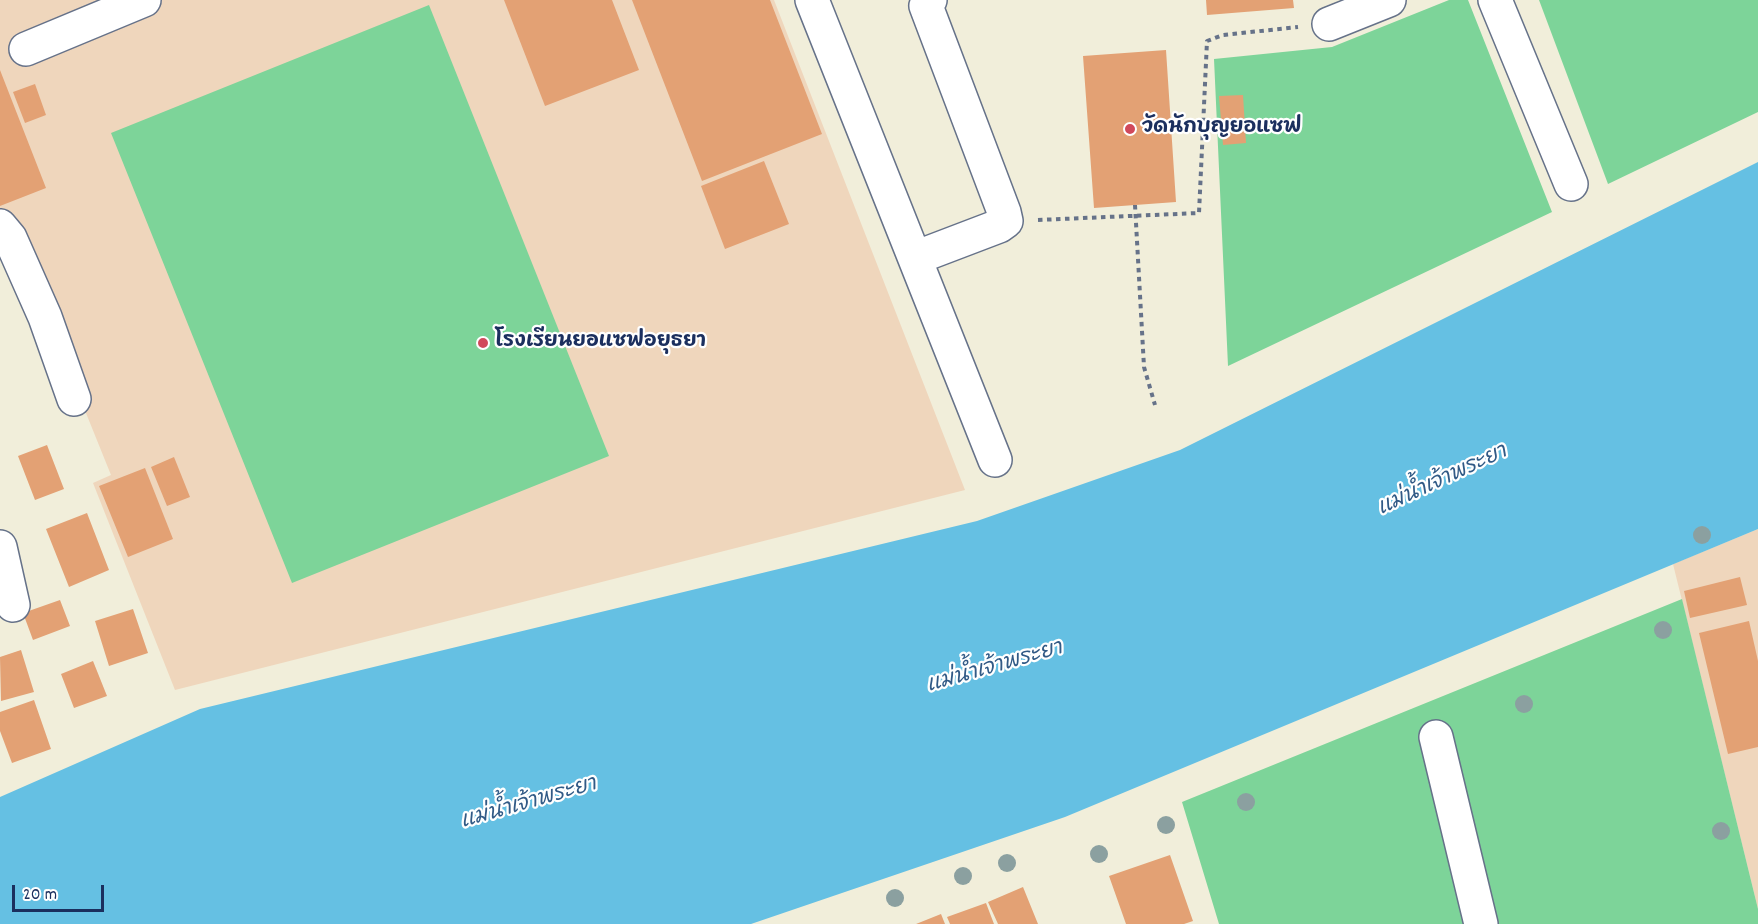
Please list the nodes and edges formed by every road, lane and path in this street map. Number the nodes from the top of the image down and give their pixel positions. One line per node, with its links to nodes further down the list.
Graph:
1 (144, 0): 7 (street)
2 (812, 0): 13 (street)
3 (930, 0): 13 (street)
4 (1389, 0): 6 (street)
5 (1495, 0): 8 (street)
6 (1329, 24): 10 (path)
7 (26, 49)
8 (1571, 184)
9 (1135, 205): 10 (path)
10 (1136, 215): 11 (path); 15 (path)
11 (1060, 219)
12 (0, 226): 14 (street)
13 (915, 258): 16 (street)
14 (74, 399)
15 (1155, 405)
16 (995, 460)
17 (0, 548): 18 (street)
18 (13, 605)
19 (1436, 737): 20 (street)
20 (1481, 924)

